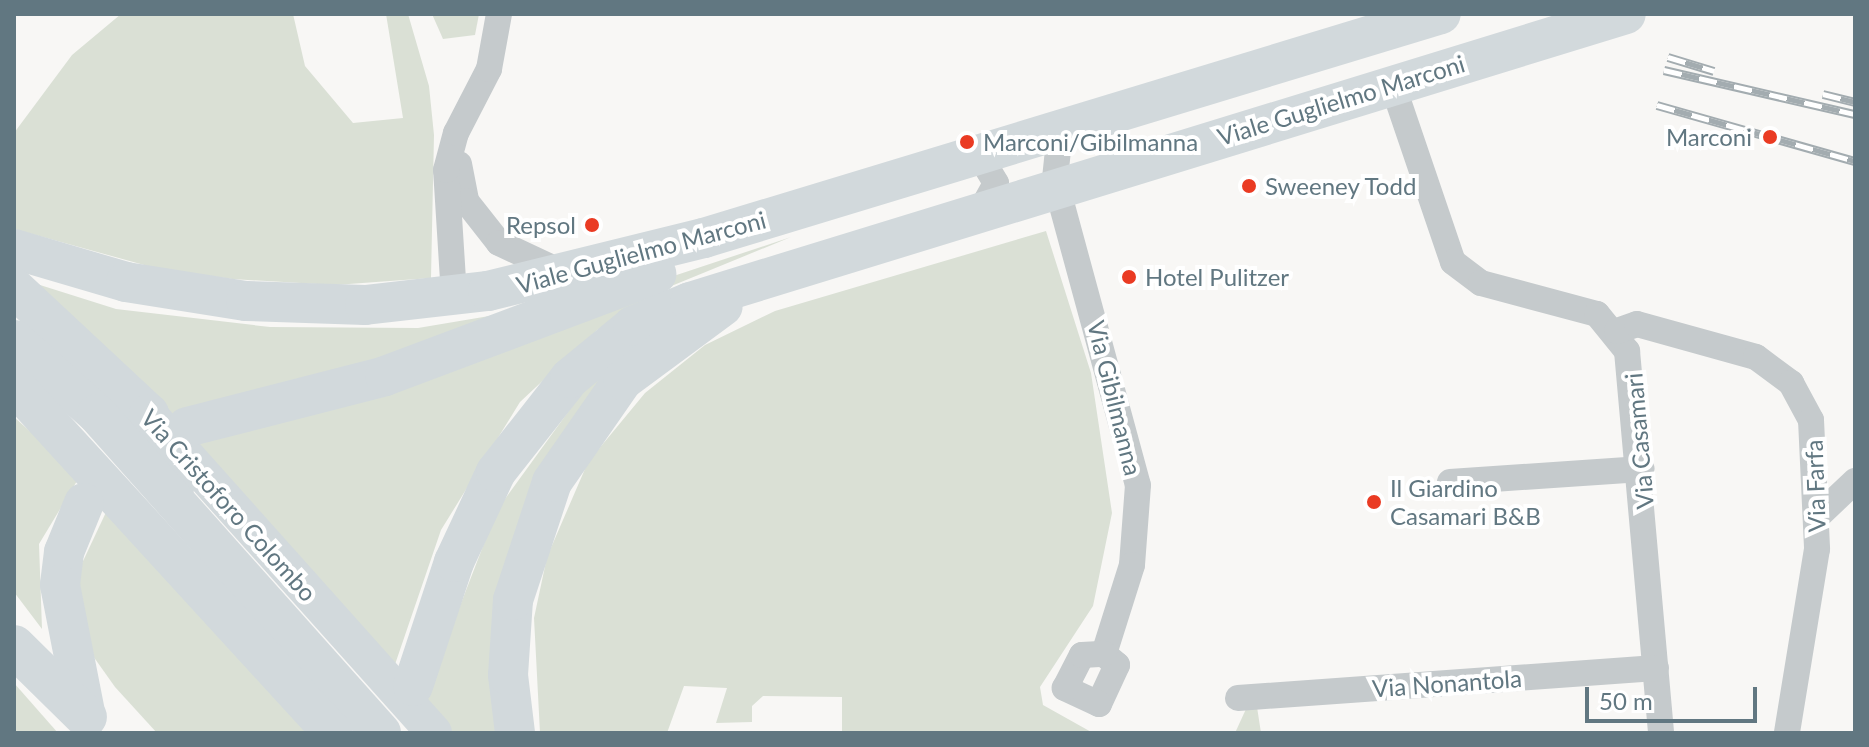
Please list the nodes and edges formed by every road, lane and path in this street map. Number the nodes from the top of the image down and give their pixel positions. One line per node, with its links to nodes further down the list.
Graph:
1 (499, 14): 6 (street)
2 (1441, 14): 5 (main road, Viale Guglielmo Marconi)
3 (1626, 14): 4 (main road, Viale Guglielmo Marconi)
4 (1392, 83): 8 (main road, Viale Guglielmo Marconi); 16 (street)
5 (1073, 126): 7 (main road, Viale Guglielmo Marconi); 8 (street)
6 (456, 133): 12 (street); 15 (street)
7 (980, 156): 9 (street); 10 (main road, Viale Guglielmo Marconi)
8 (1058, 191): 9 (main road, Viale Guglielmo Marconi); 29 (street, Via Gibilmanna)
9 (977, 217): 13 (main road, Viale Guglielmo Marconi)
10 (747, 224): 12 (main road, Viale Guglielmo Marconi); 20 (main road)
11 (14, 249): 15 (main road, Viale Guglielmo Marconi)
12 (572, 274): 15 (main road, Viale Guglielmo Marconi)
13 (770, 279): 31 (main road); 37 (main road)
14 (14, 288): 19 (main road, Via Cristoforo Colombo)
15 (454, 296)
16 (1617, 331): 21 (street, Via Casamari); 26 (street, Via Farfa)
17 (14, 340): 25 (main road, Via Cristoforo Colombo)
18 (14, 385): 34 (main road)
19 (149, 414): 25 (main road); 36 (main road, Via Cristoforo Colombo)
20 (187, 427)
21 (1642, 469): 23 (street); 30 (street, Via Casamari)
22 (1855, 481): 26 (street)
23 (1450, 482)
24 (84, 503): 33 (main road)
25 (180, 508): 35 (main road, Via Cristoforo Colombo)
26 (1819, 515): 39 (street, Via Farfa)
27 (14, 623): 33 (main road)
28 (14, 646): 33 (highway)
29 (1104, 654)
30 (1656, 668): 32 (street, Via Nonantola); 38 (street, Via Casamari)
31 (413, 686)
32 (1238, 698)
33 (93, 725)
34 (333, 733)
35 (381, 733)
36 (434, 733)
37 (515, 733)
38 (1661, 733)
39 (1787, 733)

